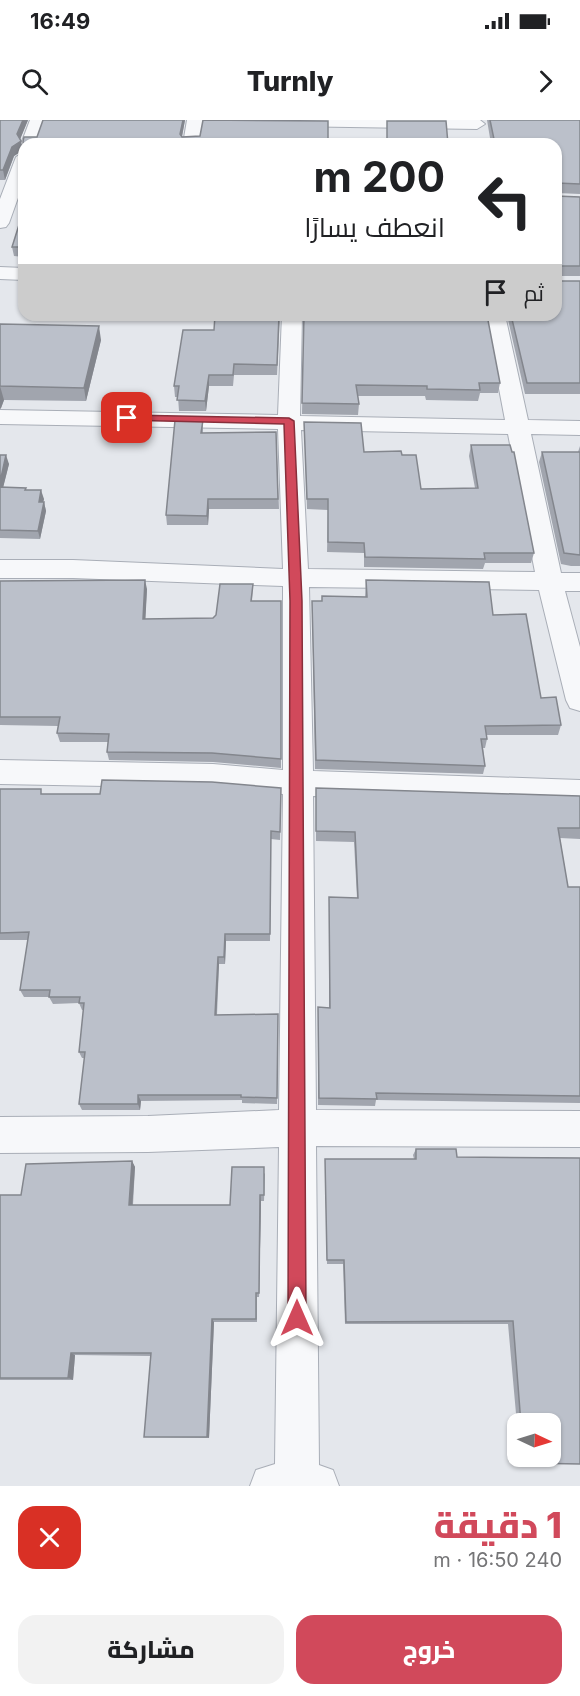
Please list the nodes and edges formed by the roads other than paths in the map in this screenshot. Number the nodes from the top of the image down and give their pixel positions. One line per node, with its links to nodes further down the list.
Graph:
1 (38, 120): 6 (street)
2 (195, 120): 7 (street)
3 (213, 120): 4 (street)
4 (339, 121): 5 (street)
5 (475, 122): 8 (street)
6 (31, 138)
7 (192, 138)
8 (479, 138)
9 (18, 175): 10 (street)
10 (10, 199): 11 (street)
11 (0, 223)
12 (0, 273): 13 (street)
13 (18, 274)
14 (292, 321): 17 (street)
15 (496, 321): 18 (street)
16 (0, 417): 17 (street)
17 (289, 421): 18 (street); 21 (street)
18 (519, 427): 19 (street); 22 (street)
19 (580, 428)
20 (0, 569): 21 (street)
21 (296, 578): 22 (street); 26 (street)
22 (550, 582): 23 (street); 24 (street)
23 (580, 582)
24 (580, 700)
25 (0, 772): 26 (street)
26 (298, 783): 27 (street); 28 (street)
27 (580, 792)
28 (297, 1128): 29 (street); 30 (street); 31 (street)
29 (580, 1129)
30 (0, 1135)
31 (296, 1486)

